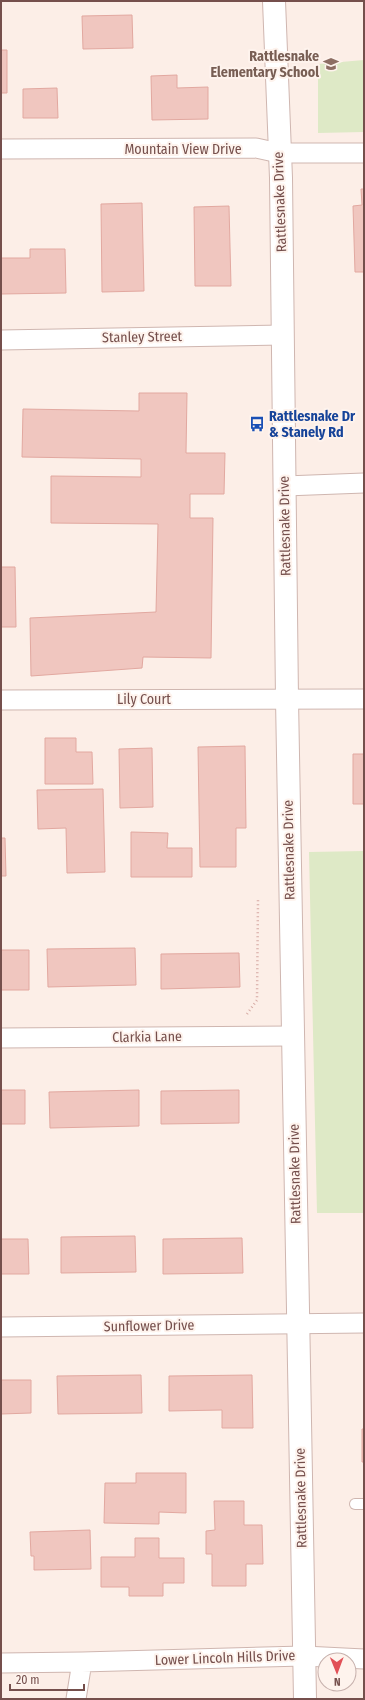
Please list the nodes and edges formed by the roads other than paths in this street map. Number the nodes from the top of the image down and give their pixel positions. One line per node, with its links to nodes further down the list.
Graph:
1 (274, 1): 3 (street, Rattlesnake Drive)
2 (1, 149): 3 (street, Mountain View Drive)
3 (279, 152): 4 (street, Mountain View Drive); 5 (street, Rattlesnake Drive)
4 (364, 152)
5 (283, 335): 6 (street, Stanley Street); 8 (street, Rattlesnake Drive)
6 (1, 340)
7 (364, 483): 8 (street)
8 (285, 486): 9 (street, Rattlesnake Drive)
9 (287, 699): 10 (street, Lily Court); 11 (street, Lily Court); 12 (street, Rattlesnake Drive)
10 (364, 699)
11 (1, 700)
12 (292, 1036): 13 (street, Clarkia Lane); 15 (street, Rattlesnake Drive)
13 (1, 1038)
14 (364, 1323): 15 (street, Sunflower Drive)
15 (298, 1324): 16 (street, Sunflower Drive); 17 (street, Rattlesnake Drive)
16 (1, 1327)
17 (304, 1656): 18 (street, Lower Lincoln Hills Drive); 19 (street, Lower Lincoln Hills Drive); 22 (street, Rattlesnake Drive)
18 (364, 1659)
19 (82, 1662): 20 (street, Lower Lincoln Hills Drive); 21 (street)
20 (1, 1663)
21 (76, 1699)
22 (305, 1699)

